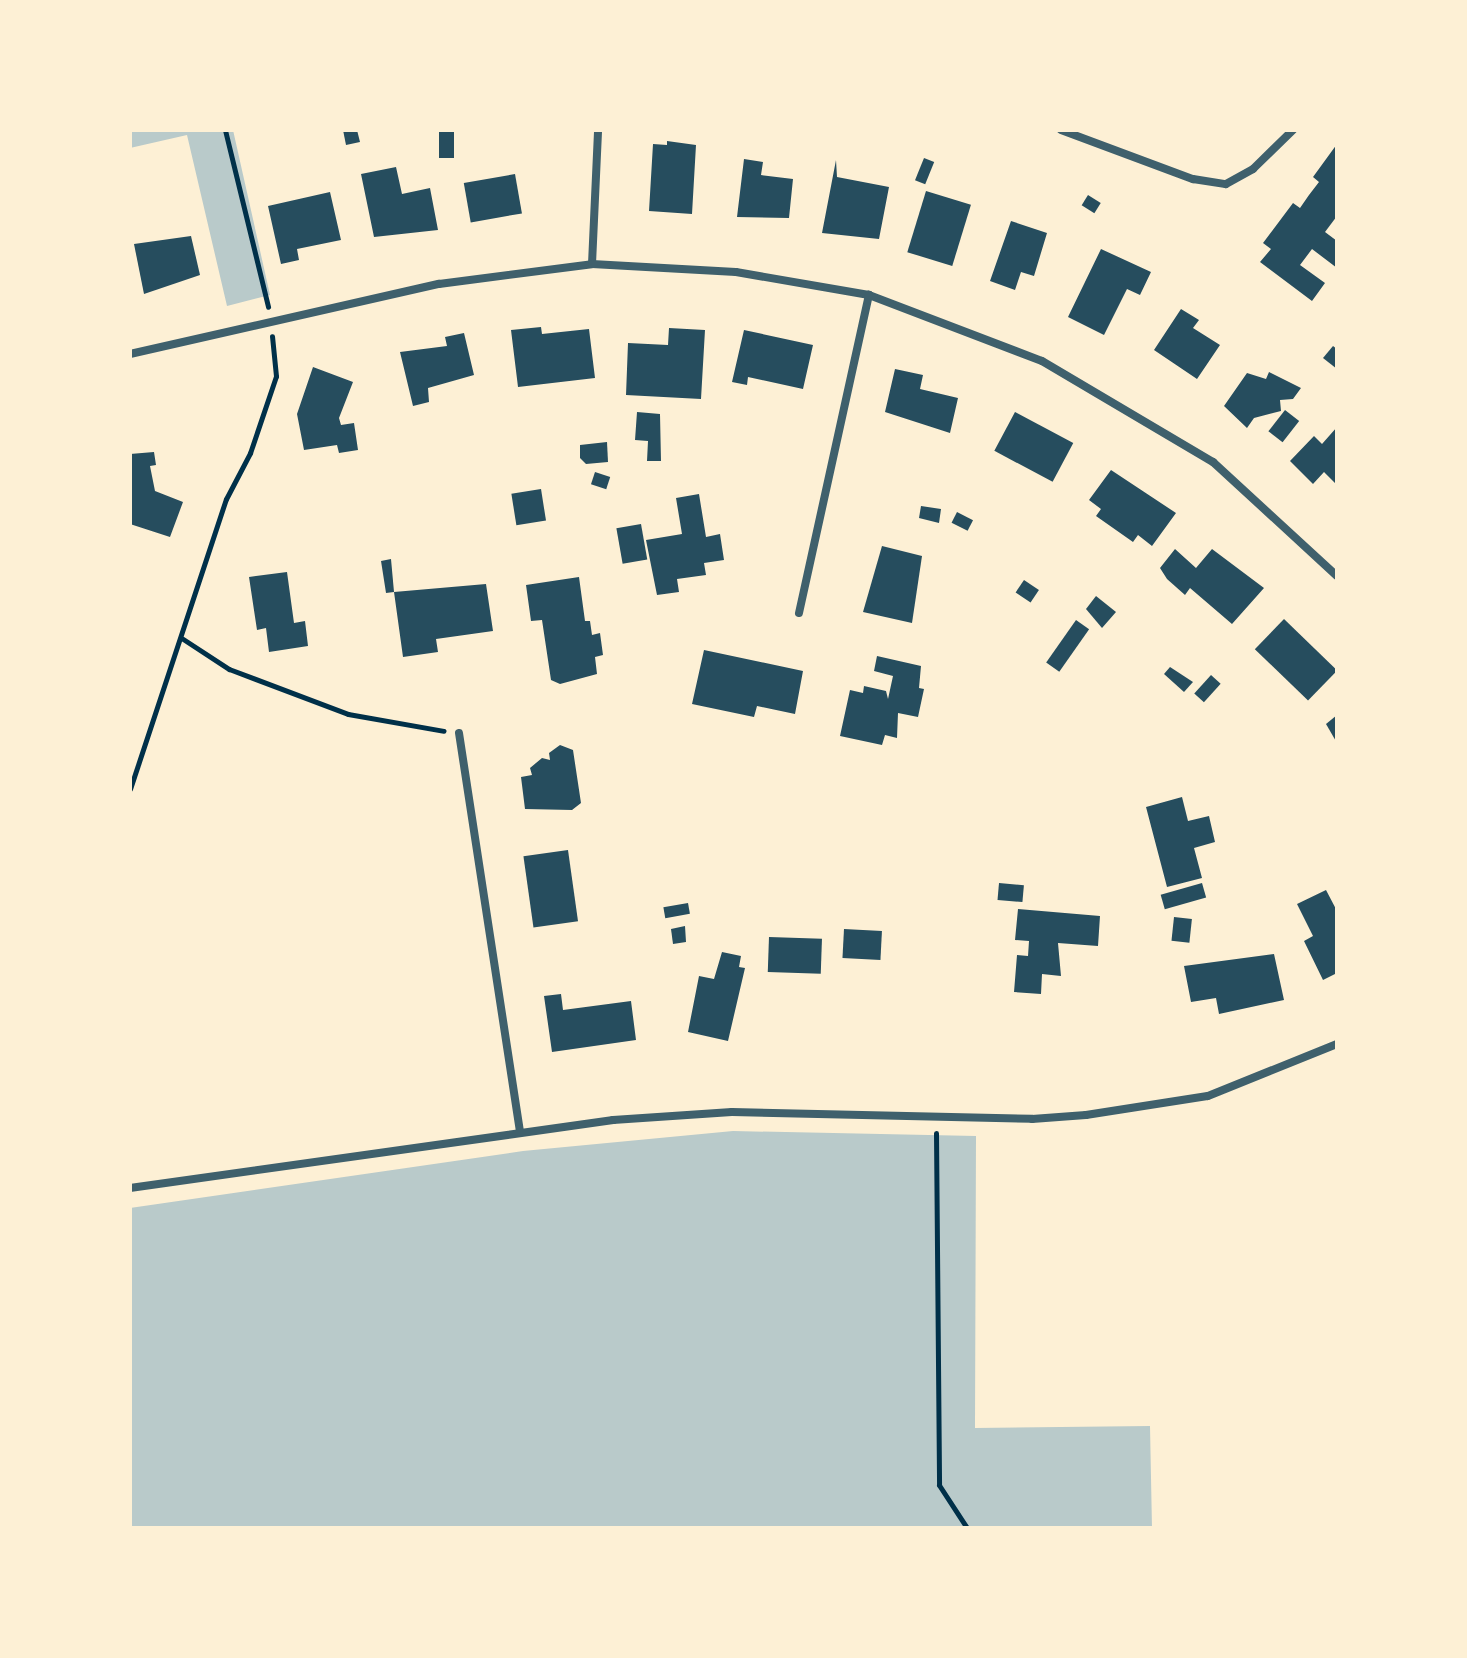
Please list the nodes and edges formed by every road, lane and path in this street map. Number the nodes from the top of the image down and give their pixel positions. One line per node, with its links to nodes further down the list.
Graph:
1 (225, 130): 7 (path)
2 (598, 130): 5 (street)
3 (1061, 130): 4 (street)
4 (1293, 130)
5 (592, 264): 6 (street); 7 (street)
6 (869, 295): 9 (street); 10 (street)
7 (271, 322): 8 (street); 11 (path)
8 (130, 354)
9 (1335, 569)
10 (799, 613)
11 (183, 639): 12 (path); 13 (path)
12 (459, 733): 16 (street)
13 (130, 789)
14 (1337, 1044): 15 (street)
15 (936, 1116): 16 (street); 18 (path)
16 (520, 1132): 17 (street)
17 (130, 1188)
18 (967, 1528)

